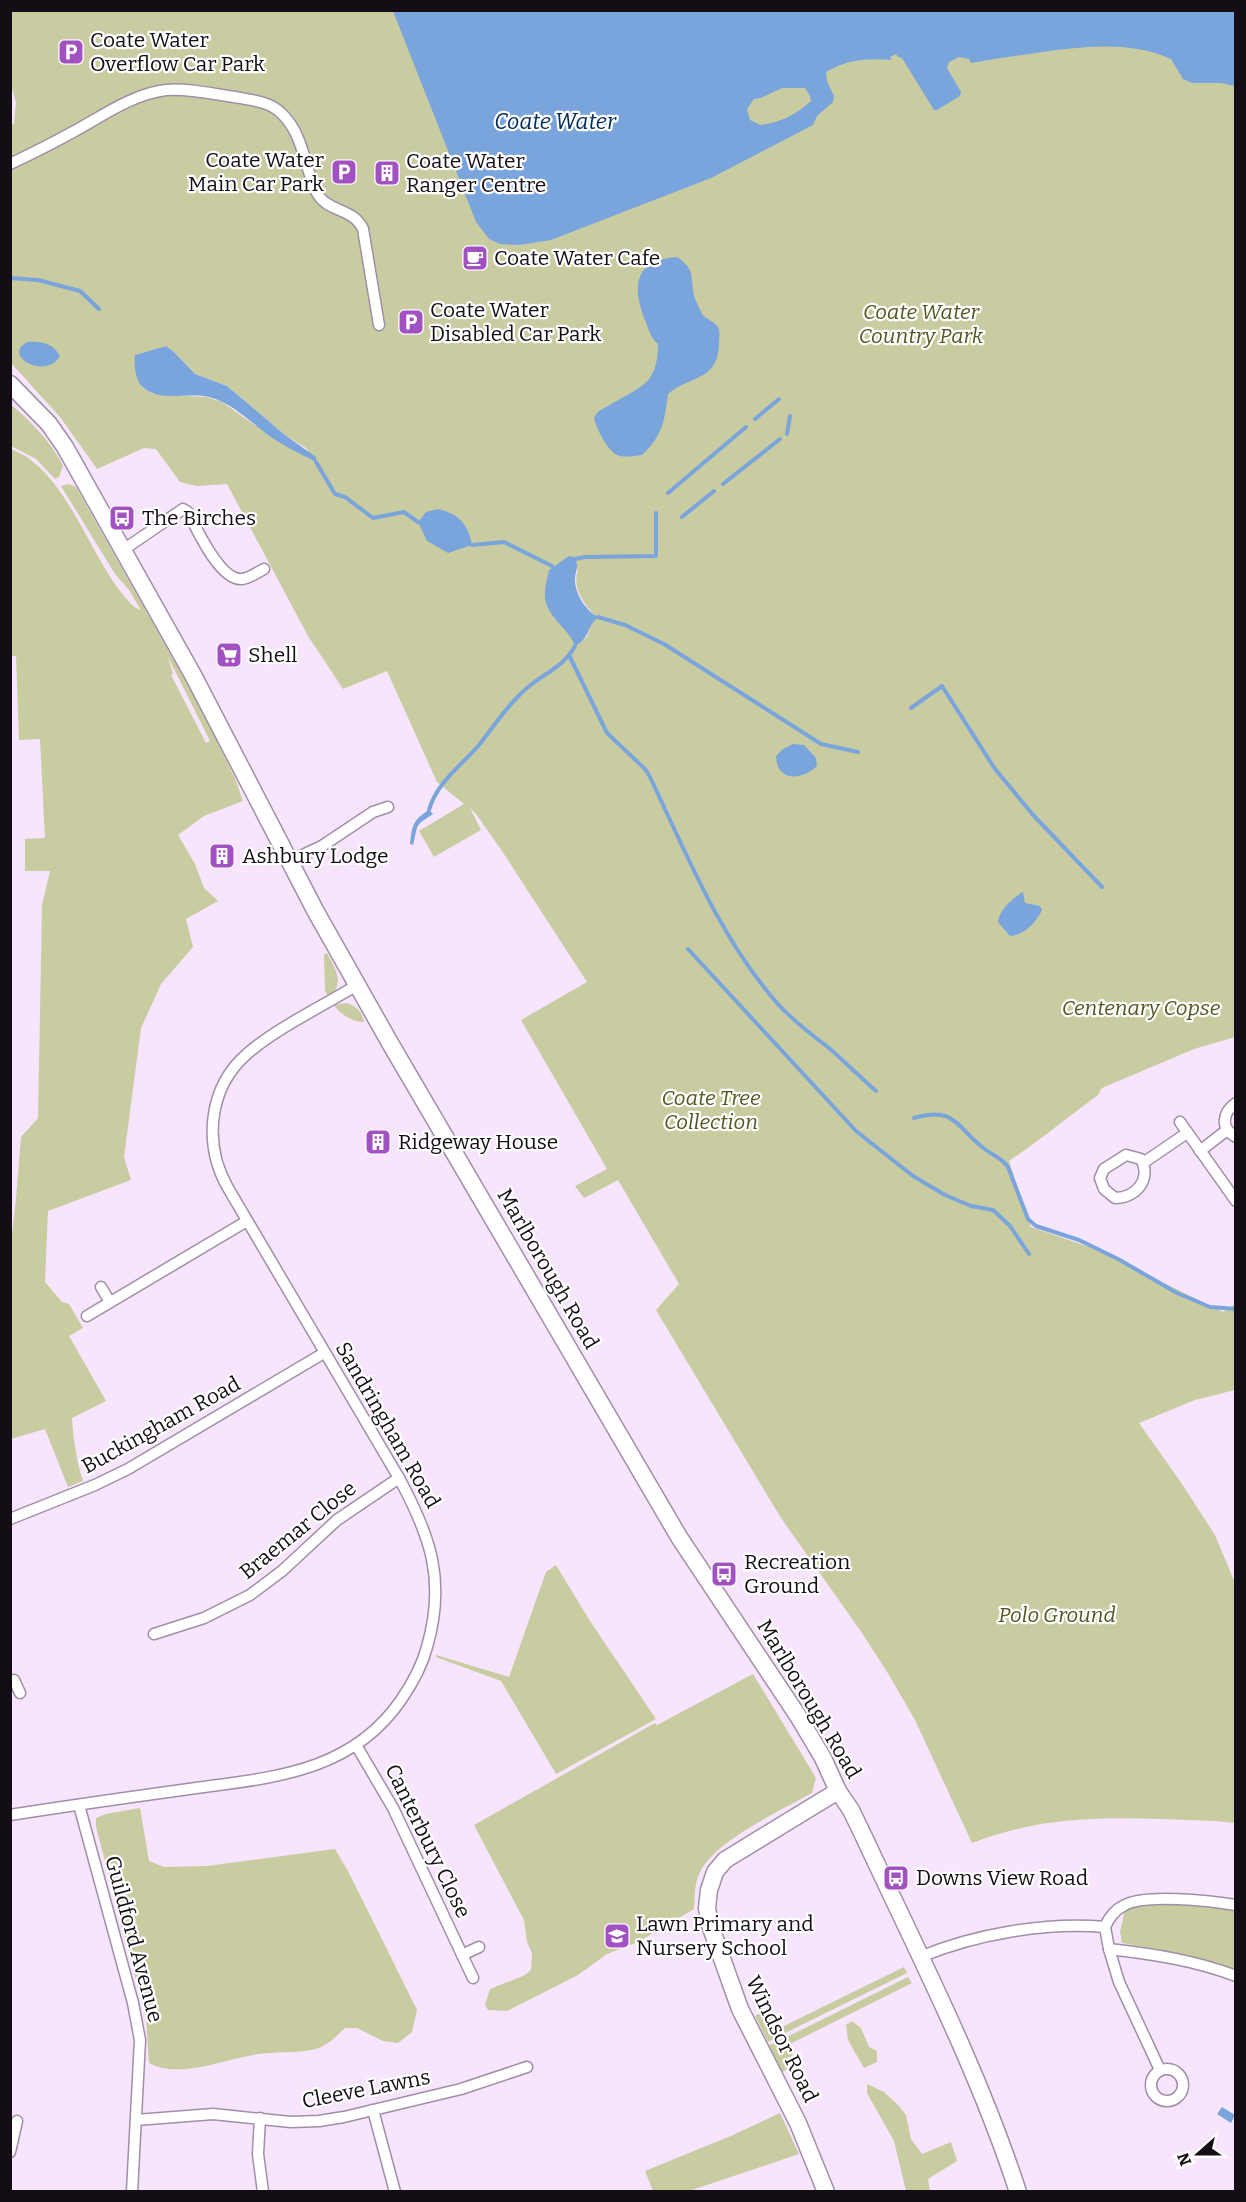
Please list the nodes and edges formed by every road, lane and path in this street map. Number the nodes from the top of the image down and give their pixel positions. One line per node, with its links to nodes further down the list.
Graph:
1 (10, 164): 2 (street)
2 (379, 325)
3 (10, 384): 4 (main road, Marlborough Road)
4 (123, 550): 5 (street); 7 (main road, Marlborough Road)
5 (264, 569)
6 (388, 807): 7 (street)
7 (290, 861): 8 (main road, Marlborough Road)
8 (357, 985): 16 (street, Sandringham Road); 27 (main road, Marlborough Road)
9 (1236, 1103): 12 (street)
10 (1180, 1122): 11 (street)
11 (1187, 1133): 13 (street); 14 (street)
12 (1231, 1134): 13 (street)
13 (1200, 1151): 15 (street)
14 (1143, 1163): 14 (street)
15 (1236, 1201)
16 (247, 1221): 18 (street); 20 (street, Sandringham Road)
17 (100, 1287): 18 (street)
18 (110, 1302): 19 (street)
19 (87, 1316)
20 (324, 1353): 21 (street, Sandringham Road); 22 (street, Buckingham Road)
21 (399, 1478): 23 (street, Braemar Close); 26 (street, Sandringham Road)
22 (10, 1519)
23 (154, 1634)
24 (12, 1677): 25 (street)
25 (20, 1693)
26 (356, 1745): 28 (street, Sandringham Road); 34 (street, Canterbury Close)
27 (838, 1791): 35 (main road, Marlborough Road); 48 (main road, Windsor Road)
28 (79, 1805): 29 (street, Sandringham Road); 42 (street, Guildford Avenue)
29 (10, 1815)
30 (1236, 1905): 31 (street)
31 (1105, 1927): 33 (street); 35 (street)
32 (478, 1947): 34 (street)
33 (1109, 1949): 36 (street); 39 (street)
34 (462, 1955): 37 (street, Canterbury Close)
35 (920, 1957): 49 (main road, Marlborough Road)
36 (1236, 1976)
37 (473, 1978)
38 (527, 2067): 40 (street, Cleeve Lawns)
39 (1160, 2070)
40 (373, 2110): 41 (street, Cleeve Lawns); 47 (street)
41 (260, 2118): 42 (street, Cleeve Lawns); 46 (street)
42 (136, 2120): 45 (street, Guildford Avenue)
43 (17, 2121): 44 (street)
44 (10, 2152)
45 (132, 2192)
46 (263, 2192)
47 (395, 2192)
48 (826, 2192)
49 (1018, 2192)

